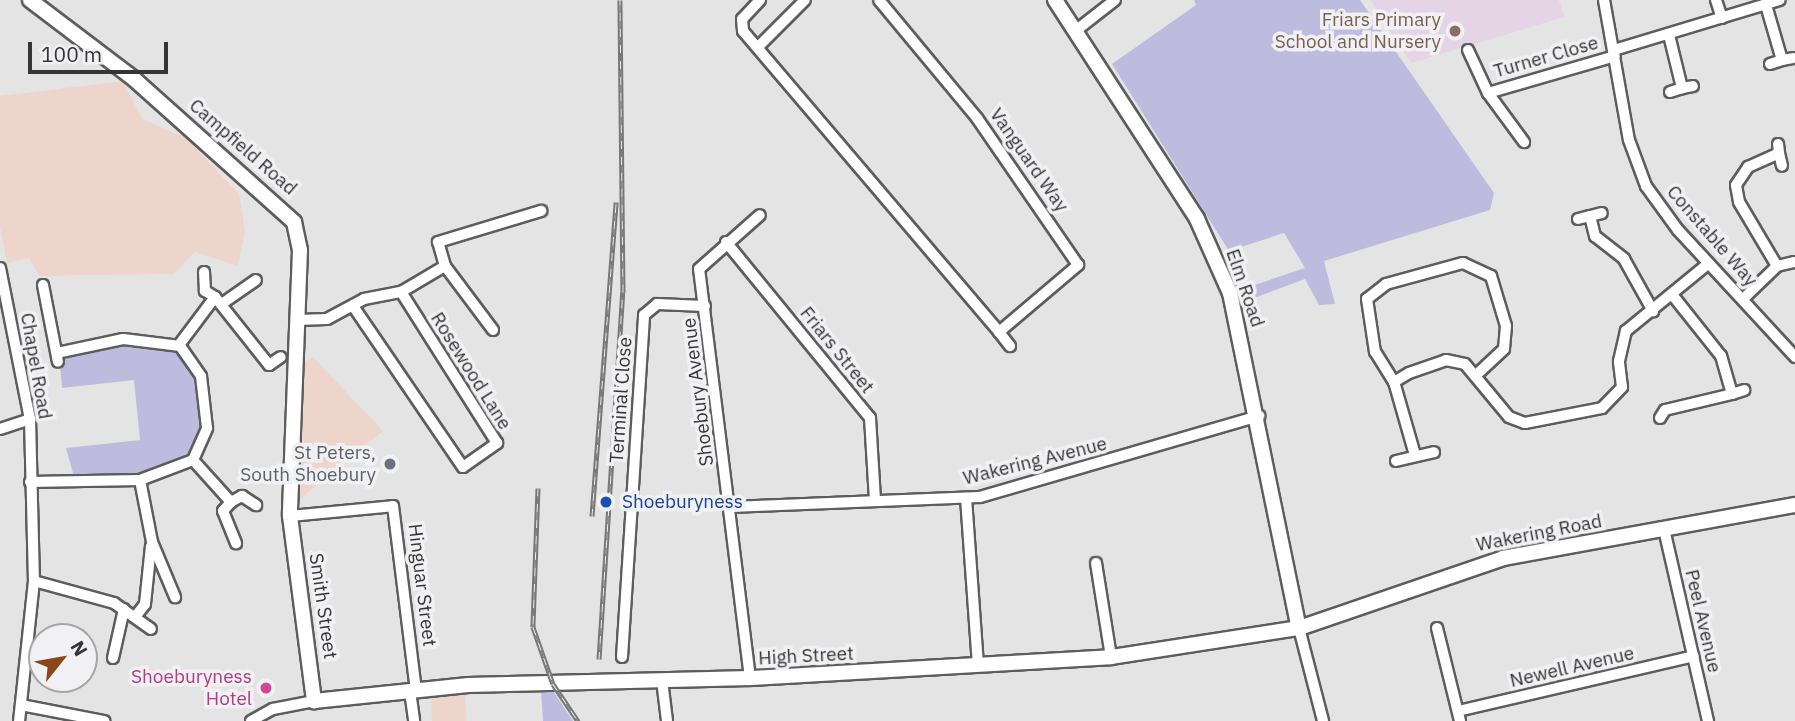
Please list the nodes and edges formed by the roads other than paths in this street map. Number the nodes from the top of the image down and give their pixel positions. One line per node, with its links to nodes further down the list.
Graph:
1 (30, 0): 45 (street, Campfield Road)
2 (760, 0): 14 (street)
3 (805, 0): 14 (street)
4 (879, 0): 47 (street, Vanguard Way)
5 (1055, 0): 12 (street, Elm Road)
6 (1115, 0): 12 (street)
7 (1604, 0): 16 (street, Constable Way)
8 (1716, 0): 11 (street)
9 (1780, 0): 10 (street, Turner Close)
10 (1766, 5): 11 (street, Turner Close); 18 (street)
11 (1722, 18): 13 (street, Turner Close)
12 (1074, 32): 58 (street, Elm Road)
13 (1670, 35): 16 (street, Turner Close); 20 (street)
14 (758, 47): 47 (street)
15 (1468, 50): 21 (street, Turner Close)
16 (1614, 53): 21 (street, Turner Close); 31 (street, Constable Way)
17 (1793, 58): 18 (street)
18 (1782, 60): 19 (street)
19 (1770, 64)
20 (1670, 92)
21 (1488, 93): 22 (street, Turner Close)
22 (1524, 142)
23 (1782, 166): 33 (street)
24 (541, 211): 32 (street)
25 (1602, 213): 27 (street)
26 (760, 215): 29 (street)
27 (1590, 216): 28 (street); 44 (street)
28 (1578, 219)
29 (726, 242): 43 (street, Shoebury Avenue); 69 (street, Friars Street)
30 (1795, 262): 33 (street)
31 (1708, 264): 39 (street); 40 (street, Constable Way)
32 (445, 266): 38 (street); 46 (street)
33 (1777, 266): 40 (street)
34 (0, 268): 60 (street, Chapel Road)
35 (204, 272): 41 (street)
36 (256, 280): 41 (street)
37 (43, 285): 48 (street)
38 (401, 292): 42 (street); 42 (street, Rosewood Lane)
39 (1674, 297): 44 (street); 57 (street)
40 (1743, 299): 53 (street, Constable Way)
41 (219, 300): 49 (street); 52 (street)
42 (353, 306): 45 (street)
43 (705, 306): 73 (street, Shoebury Avenue); 87 (street, Terminal Close)
44 (1653, 311): 54 (street)
45 (297, 320): 74 (street, Campfield Road)
46 (493, 330)
47 (999, 332): 50 (street)
48 (123, 339): 49 (street); 51 (street)
49 (179, 345): 64 (street)
50 (1010, 346)
51 (122, 351)
52 (281, 357)
53 (1795, 357)
54 (1478, 374): 55 (street); 55 (street)
55 (1394, 382): 63 (street)
56 (1744, 390): 57 (street)
57 (1732, 394): 59 (street)
58 (1259, 416): 68 (street, Wakering Avenue); 83 (street, Elm Road)
59 (1660, 418)
60 (30, 419): 61 (street); 67 (street, Chapel Road)
61 (0, 429)
62 (1434, 452): 63 (street)
63 (1415, 455): 65 (street)
64 (193, 460): 66 (street); 70 (street)
65 (1396, 461)
66 (140, 480): 67 (street); 76 (street)
67 (30, 482): 79 (street, Chapel Road)
68 (966, 498): 69 (street, Wakering Avenue); 92 (street)
69 (875, 499): 73 (street, Wakering Avenue)
70 (230, 502): 71 (street); 77 (street)
71 (256, 505)
72 (1795, 505): 75 (street, Wakering Road)
73 (729, 507): 93 (street, Shoebury Avenue)
74 (290, 516): 95 (street, Hinguar Street); 96 (street, Smith Street)
75 (1664, 529): 83 (street, Wakering Road); 88 (street, Peel Avenue)
76 (152, 542): 80 (street); 82 (street)
77 (236, 543)
78 (1096, 563): 90 (street)
79 (34, 581): 81 (street); 97 (street, Chapel Road)
80 (175, 597)
81 (124, 609): 82 (street); 91 (street)
82 (135, 617): 85 (street)
83 (1299, 628): 90 (street, High Street); 105 (street)
84 (1437, 628): 98 (street)
85 (150, 629)
86 (610, 638): 87 (street)
87 (623, 639): 89 (street, Terminal Close)
88 (1694, 656): 98 (street, Newell Avenue); 106 (street, Peel Avenue)
89 (622, 657)
90 (1111, 657): 92 (street, High Street)
91 (113, 658)
92 (978, 665): 93 (street, High Street)
93 (750, 678): 94 (street, High Street)
94 (663, 680): 95 (street, High Street); 104 (street)
95 (413, 690): 96 (street, High Street); 103 (street)
96 (314, 701): 99 (street)
97 (21, 705): 100 (street, Chapel Road); 101 (street)
98 (1459, 716)
99 (263, 717): 102 (street)
100 (19, 721)
101 (104, 721)
102 (251, 721)
103 (414, 721)
104 (667, 721)
105 (1323, 721)
106 (1708, 721)

